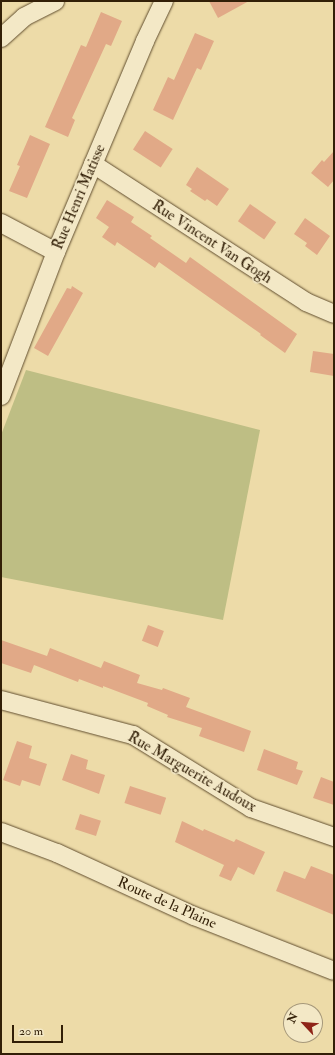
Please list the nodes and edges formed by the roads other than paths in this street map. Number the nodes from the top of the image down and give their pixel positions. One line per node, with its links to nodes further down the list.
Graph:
1 (55, 1): 3 (street)
2 (164, 1): 4 (street, Rue Henri Matisse)
3 (1, 38)
4 (93, 164): 6 (street, Rue Henri Matisse); 7 (street, Rue Vincent Van Gogh)
5 (1, 223): 6 (street)
6 (56, 252): 8 (street, Rue Henri Matisse)
7 (334, 314)
8 (1, 396)
9 (1, 700): 11 (street, Rue Marguerite Audoux)
10 (1, 832): 12 (street, Route de la Plaine)
11 (334, 837)
12 (334, 971)

